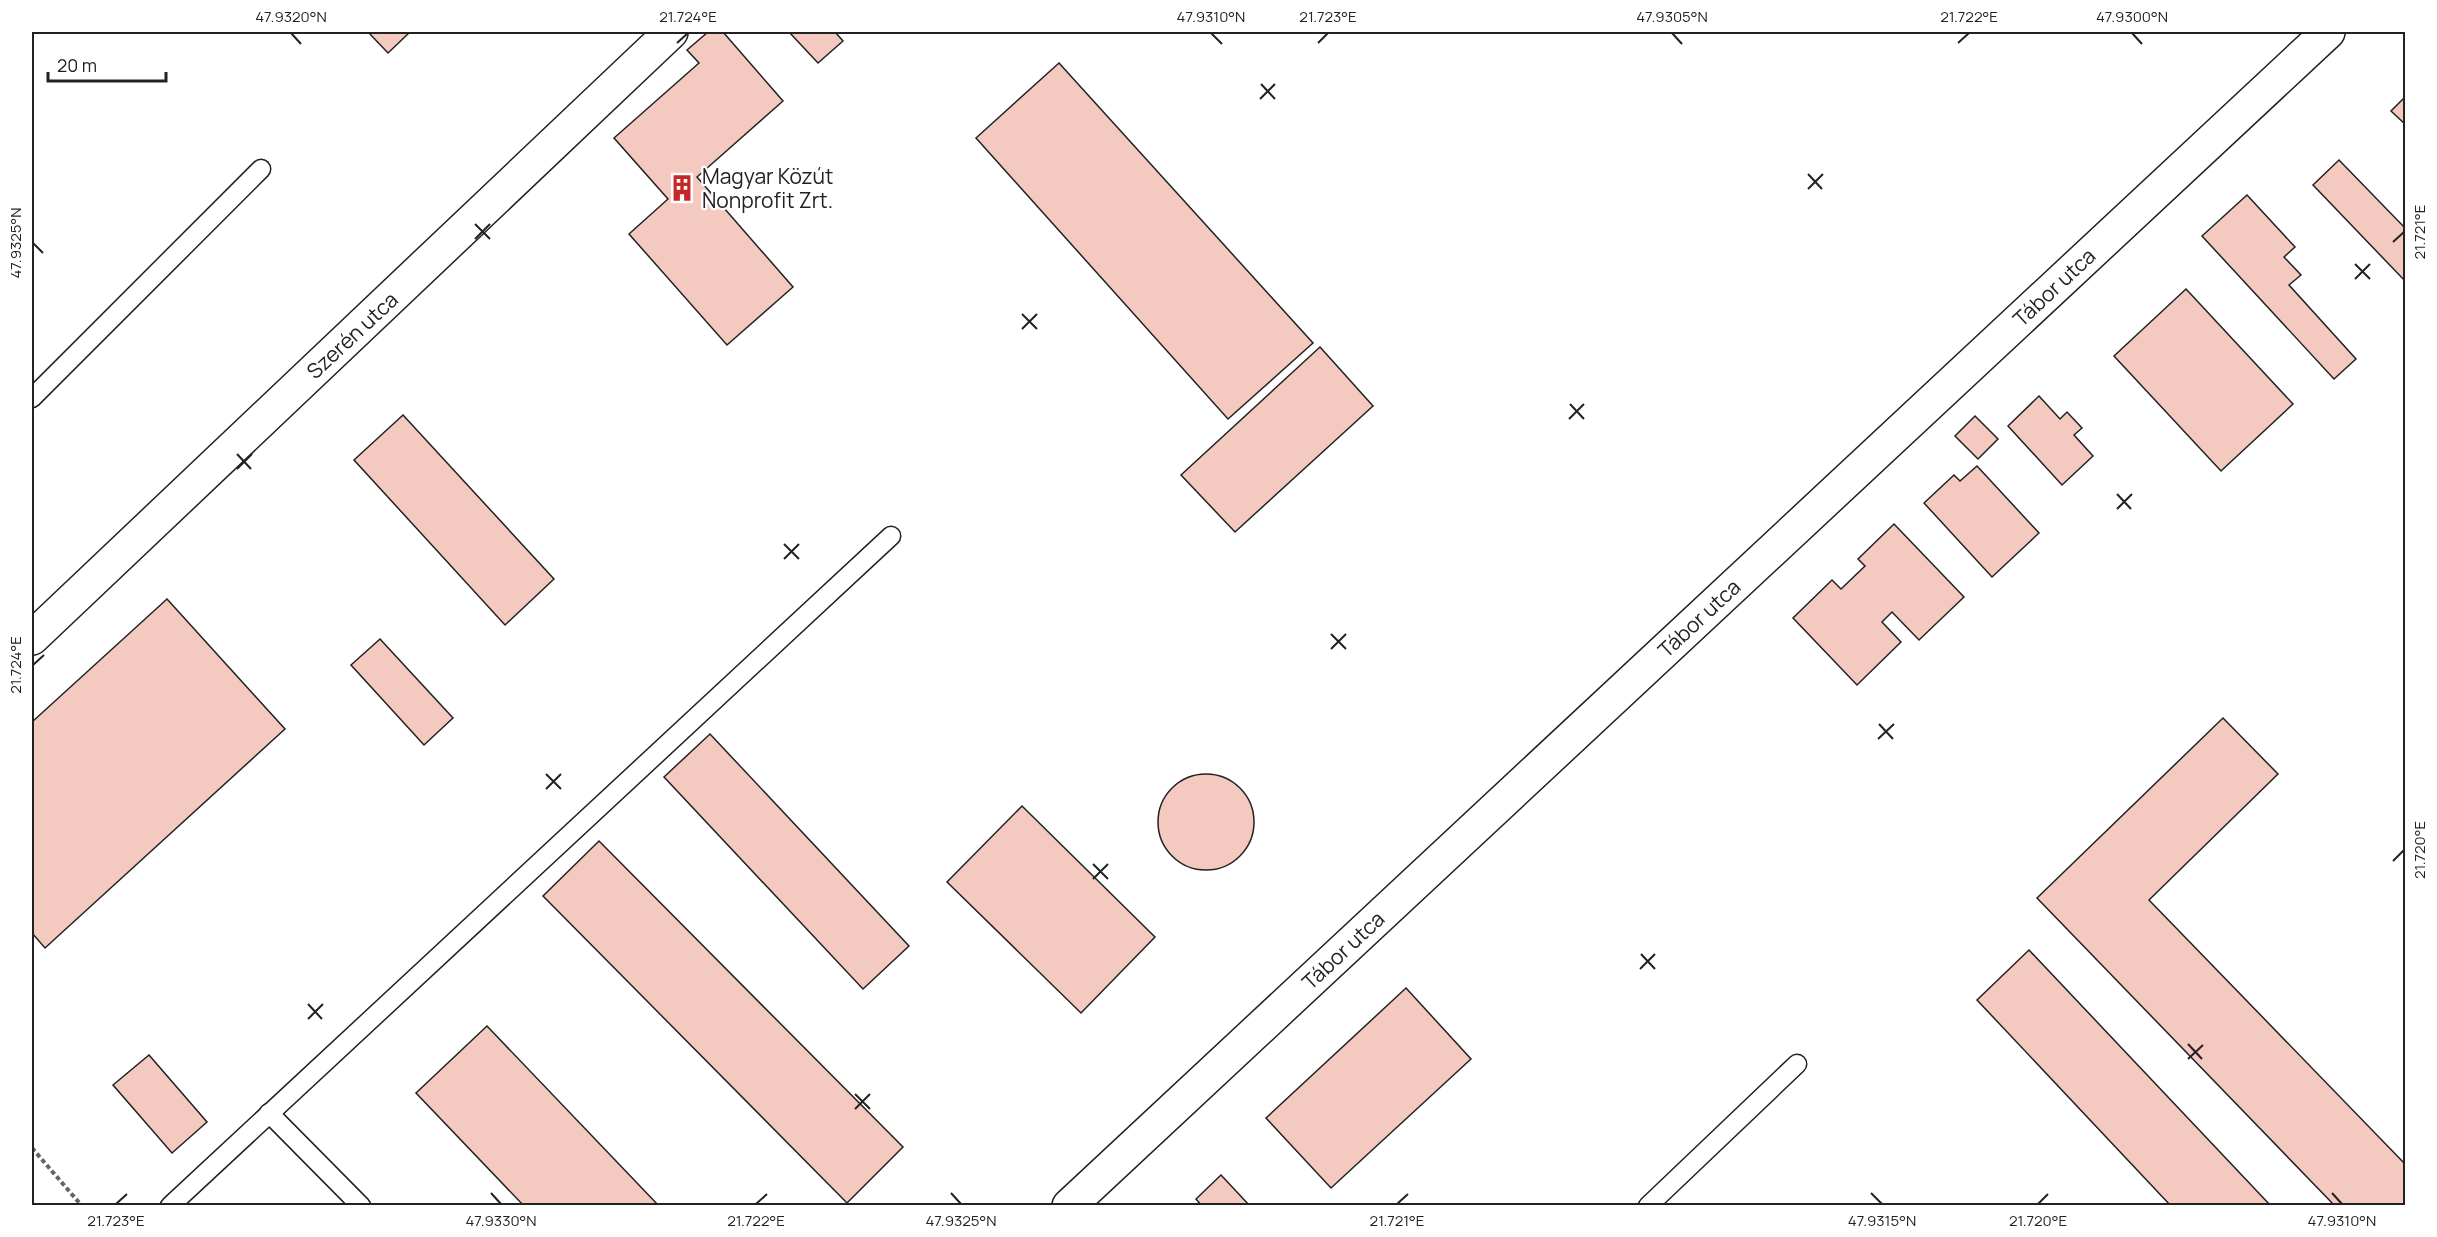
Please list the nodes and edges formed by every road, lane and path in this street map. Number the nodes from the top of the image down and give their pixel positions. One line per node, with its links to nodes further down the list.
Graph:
1 (671, 32): 6 (street, Szerén utca)
2 (2328, 32): 13 (street, Tábor utca)
3 (261, 169): 4 (lane)
4 (32, 398)
5 (891, 536): 8 (lane)
6 (32, 638)
7 (1797, 1064): 14 (lane)
8 (269, 1113): 11 (lane); 12 (lane)
9 (32, 1148): 10 (path)
10 (82, 1206)
11 (170, 1206)
12 (361, 1206)
13 (1070, 1206)
14 (1648, 1206)

